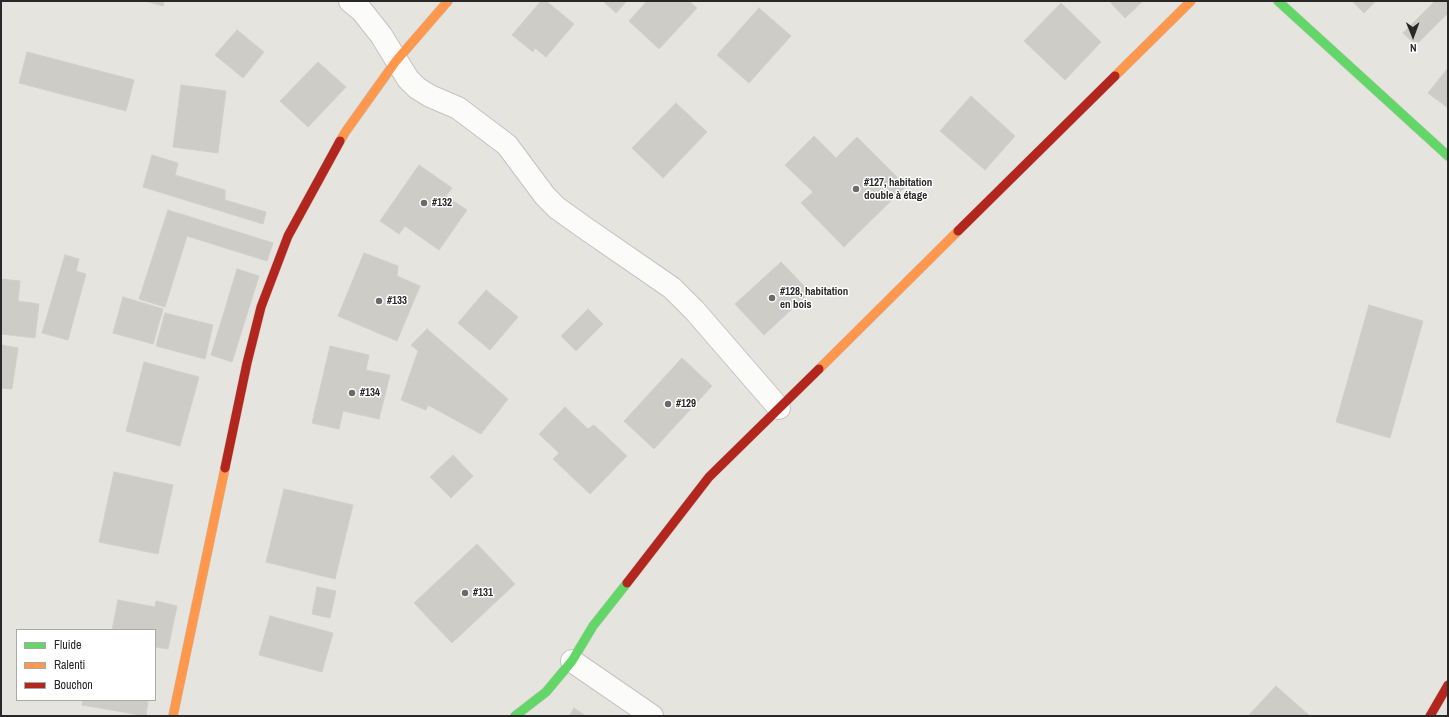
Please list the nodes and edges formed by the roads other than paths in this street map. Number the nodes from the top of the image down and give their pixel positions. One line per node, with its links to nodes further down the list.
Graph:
1 (350, 1): 5 (street)
2 (448, 1): 5 (street)
3 (1191, 1): 7 (street)
4 (1278, 1): 6 (street)
5 (396, 61): 7 (street); 10 (street)
6 (1448, 156)
7 (780, 408): 8 (street)
8 (572, 661): 11 (street); 12 (street)
9 (1448, 685): 13 (street)
10 (173, 716)
11 (515, 716)
12 (652, 716)
13 (1430, 716)

